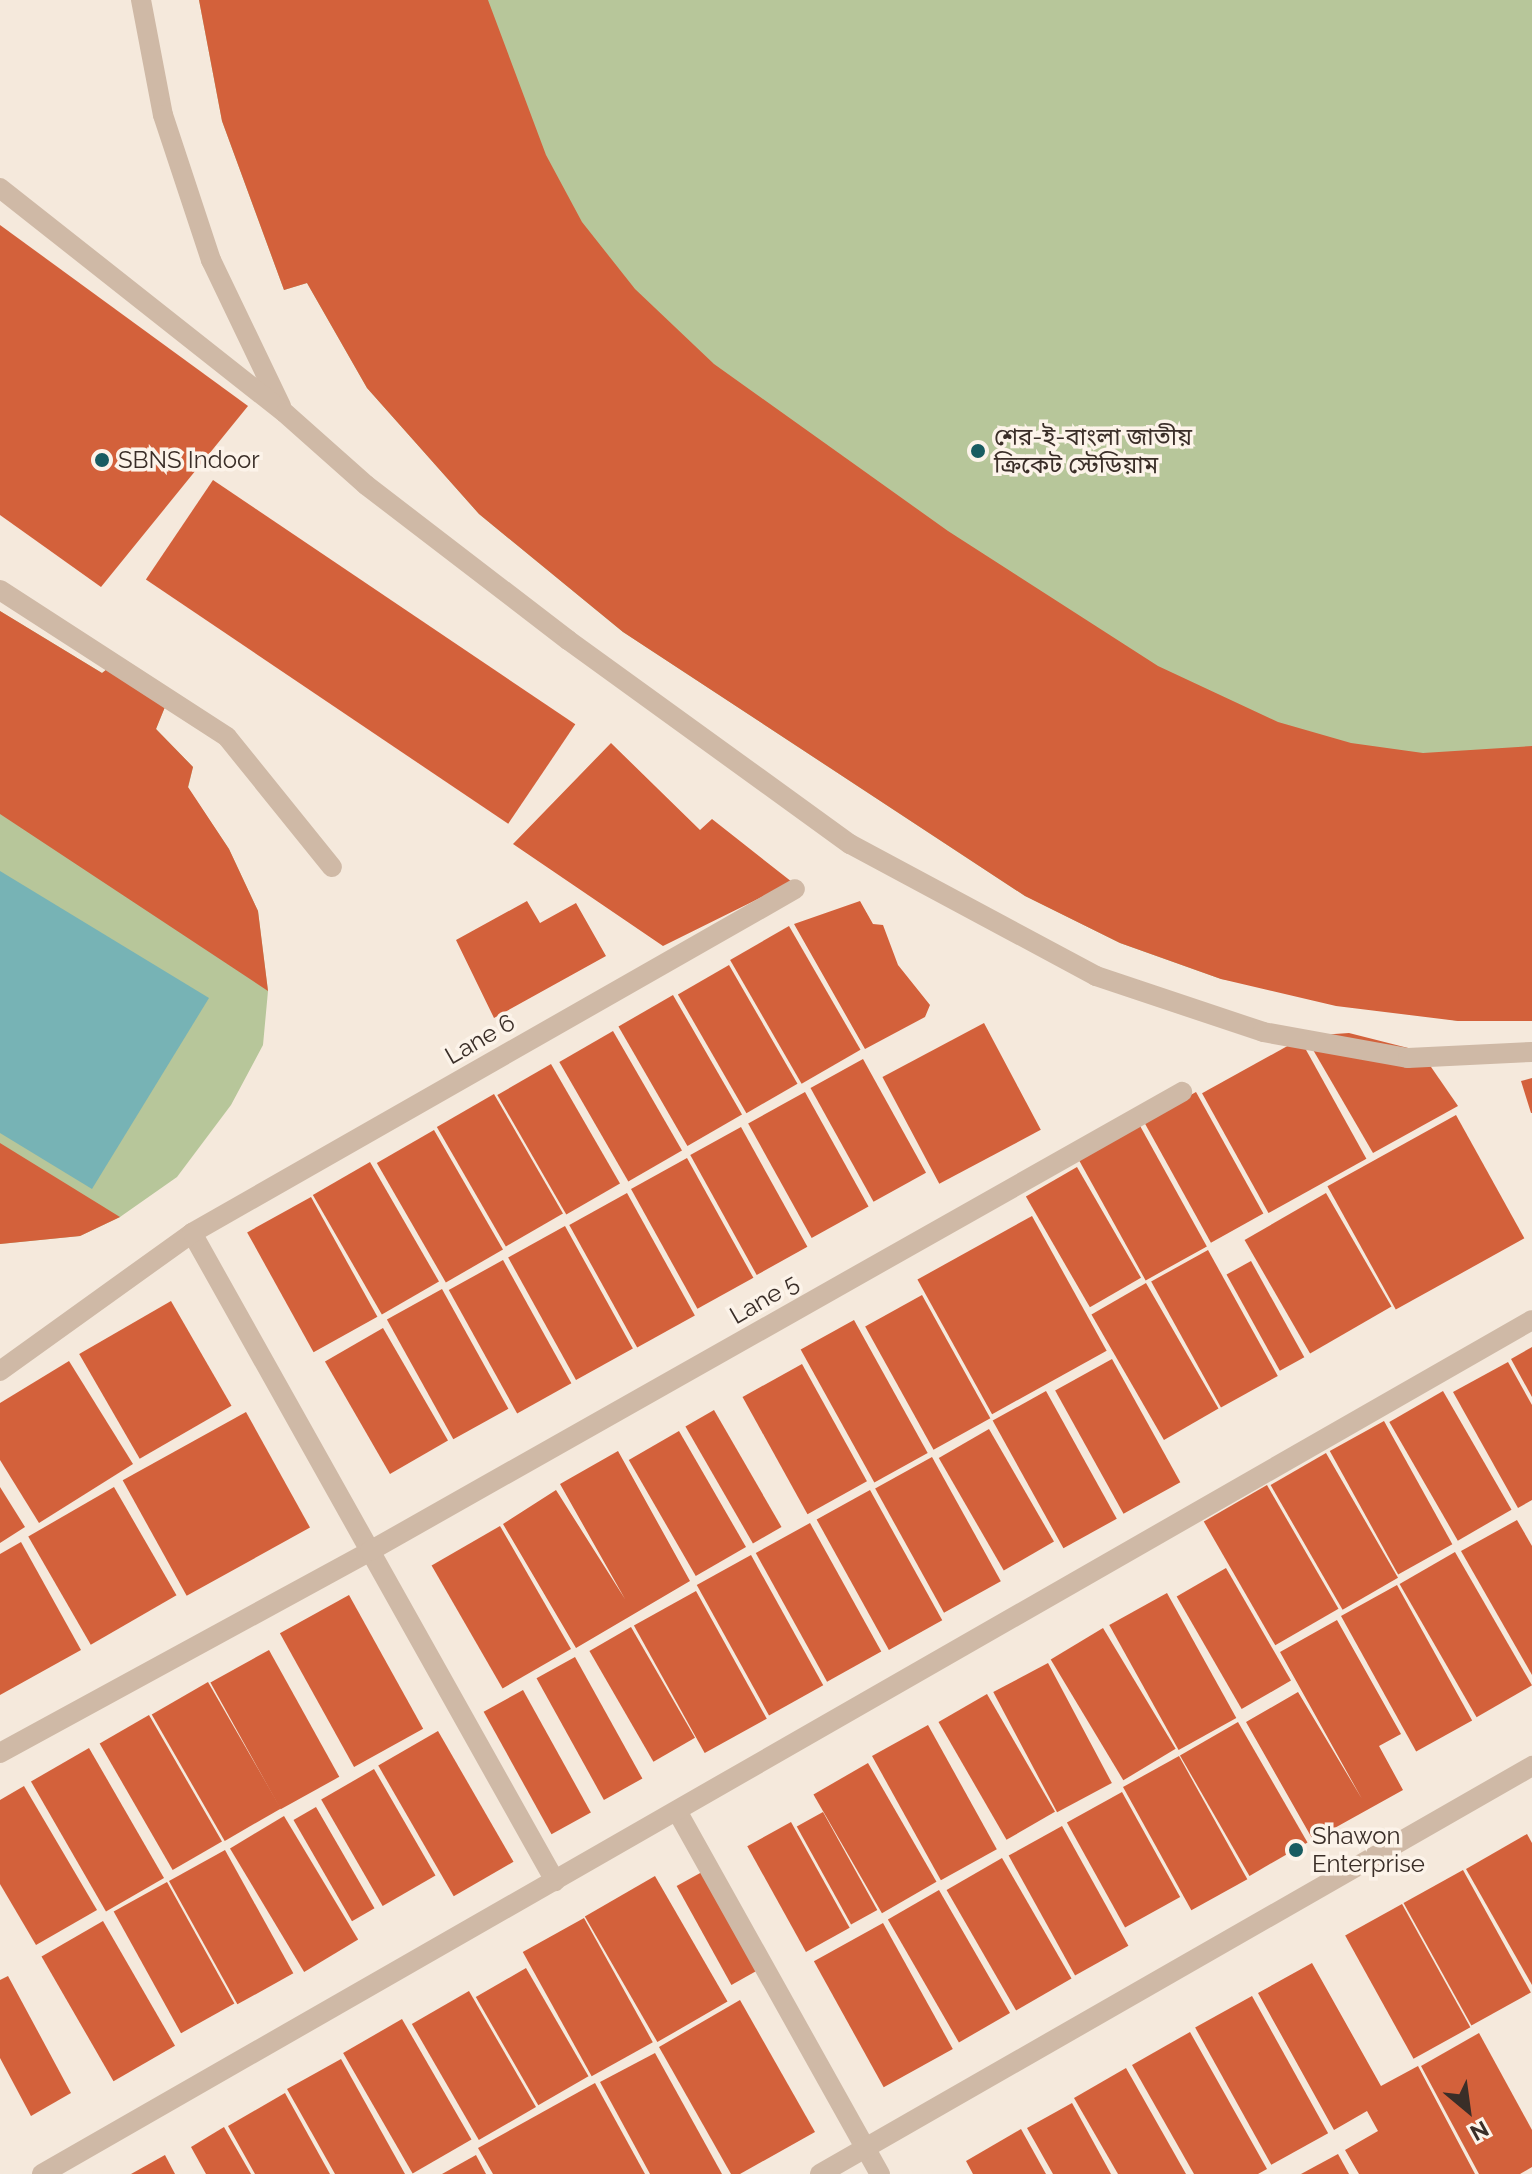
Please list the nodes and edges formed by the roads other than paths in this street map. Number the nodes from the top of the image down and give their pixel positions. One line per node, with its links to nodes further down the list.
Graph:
1 (141, 0): 3 (street)
2 (0, 188): 3 (street)
3 (285, 413): 7 (street)
4 (0, 590): 5 (street)
5 (332, 867)
6 (795, 889): 9 (street, Lane 6)
7 (1532, 1052)
8 (1182, 1092): 12 (street, Lane 5)
9 (192, 1233): 11 (street, Lane 6); 12 (street)
10 (1532, 1320): 15 (street)
11 (0, 1371)
12 (370, 1551): 13 (street, Lane 5); 16 (street)
13 (0, 1753)
14 (1532, 1766): 17 (street)
15 (677, 1811): 16 (street); 17 (street)
16 (555, 1881): 18 (street)
17 (866, 2148): 19 (street); 20 (street)
18 (42, 2174)
19 (820, 2174)
20 (880, 2174)

